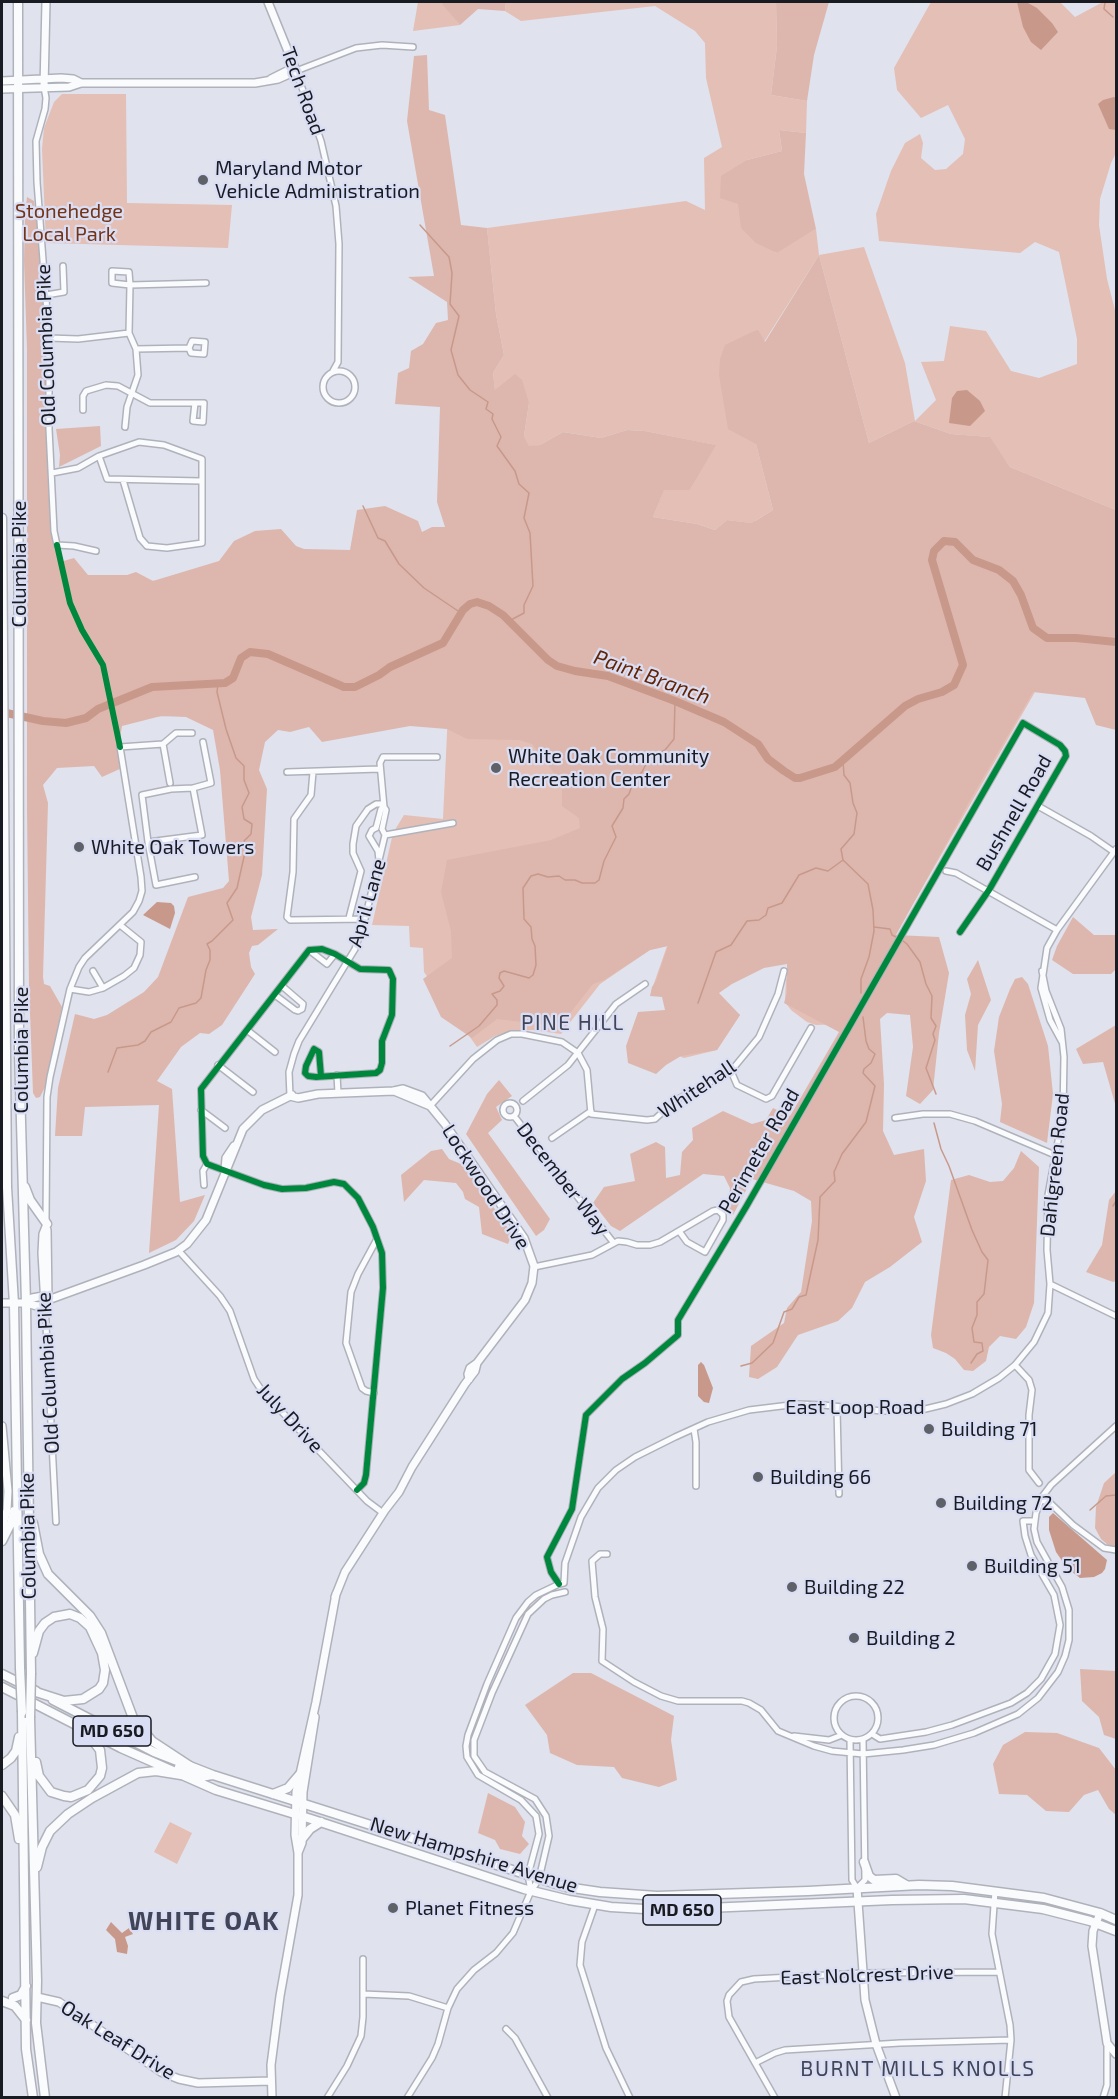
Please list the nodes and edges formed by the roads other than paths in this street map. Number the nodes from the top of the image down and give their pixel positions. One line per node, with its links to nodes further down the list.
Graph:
1 (18, 2): 8 (main road, Columbia Pike)
2 (46, 2): 6 (street, Old Columbia Pike)
3 (268, 2): 5 (street, Tech Road)
4 (413, 47): 5 (street)
5 (296, 71): 9 (street); 19 (street, Tech Road)
6 (45, 78): 8 (street); 9 (street); 10 (street, Old Columbia Pike)
7 (2, 81): 8 (street)
8 (19, 83): 10 (street); 11 (street); 93 (main road, Columbia Pike)
9 (81, 83): 10 (street)
10 (44, 87): 14 (street, Old Columbia Pike)
11 (2, 89)
12 (63, 266): 14 (street)
13 (206, 284): 15 (street)
14 (46, 295): 16 (street, Old Columbia Pike)
15 (129, 333): 16 (street); 18 (street)
16 (49, 338): 27 (street, Old Columbia Pike)
17 (189, 348): 18 (street)
18 (136, 350): 22 (street)
19 (338, 362): 20 (street, Tech Road); 21 (street, Tech Road)
20 (333, 371): 21 (street); 21 (street, Tech Road)
21 (345, 372)
22 (131, 393): 23 (street); 24 (street); 25 (street)
23 (195, 403)
24 (83, 410)
25 (125, 427)
26 (99, 456): 27 (street); 28 (street); 29 (street)
27 (52, 473): 31 (street, Old Columbia Pike)
28 (123, 480): 29 (street); 29 (street)
29 (201, 481)
30 (2, 518): 36 (main road, Columbia Pike)
31 (96, 551)
32 (1023, 723): 44 (street, Bushnell Road); 130 (street, Perimeter Road)
33 (192, 733): 35 (street)
34 (203, 742): 42 (street)
35 (163, 744): 41 (street); 46 (street, Old Columbia Pike)
36 (3, 754): 95 (main road, Columbia Pike)
37 (437, 757): 38 (street)
38 (379, 769): 40 (street); 43 (street)
39 (287, 772): 40 (street)
40 (313, 772): 56 (street)
41 (171, 786): 42 (street); 45 (street)
42 (193, 788): 50 (street)
43 (384, 805): 48 (street); 56 (street)
44 (1038, 806): 51 (street); 55 (street, Bushnell Road)
45 (143, 818): 46 (street); 50 (street)
46 (132, 819): 58 (street, Old Columbia Pike)
47 (453, 823): 49 (street, April Lane)
48 (379, 828): 49 (street); 52 (street)
49 (385, 835): 52 (street, April Lane)
50 (148, 842): 54 (street)
51 (1115, 851): 59 (street, Dahlgreen Road)
52 (379, 863): 57 (street, April Lane)
53 (946, 871): 55 (street)
54 (195, 877)
55 (989, 890): 59 (street); 60 (street, Bushnell Road)
56 (349, 918): 57 (street)
57 (365, 919): 63 (street, April Lane)
58 (120, 925): 68 (street); 69 (street, Old Columbia Pike)
59 (1056, 930): 90 (street, Dahlgreen Road)
60 (960, 932)
61 (309, 950): 62 (street); 62 (street); 67 (street)
62 (335, 954): 63 (street)
63 (347, 963): 77 (street); 81 (street, April Lane)
64 (93, 971): 68 (street)
65 (784, 971): 76 (street, Whitehall)
66 (645, 984): 74 (street)
67 (282, 986): 70 (street); 70 (street)
68 (103, 988): 69 (street)
69 (70, 989): 97 (street, Old Columbia Pike)
70 (275, 995): 72 (street)
71 (811, 1028): 76 (street)
72 (247, 1030): 73 (street); 75 (street)
73 (275, 1052)
74 (578, 1053): 82 (street); 83 (street); 85 (street)
75 (218, 1065): 79 (street); 84 (street)
76 (731, 1071): 85 (street, Whitehall)
77 (337, 1075): 78 (street); 80 (street)
78 (321, 1076): 78 (street)
79 (253, 1092)
80 (338, 1093): 81 (street, Lockwood Drive); 83 (street, Lockwood Drive)
81 (290, 1096): 92 (street)
82 (523, 1101)
83 (430, 1106): 102 (street, Lockwood Drive)
84 (201, 1110): 88 (street); 91 (street)
85 (591, 1113): 89 (street)
86 (514, 1116): 100 (street, December Way)
87 (895, 1118): 90 (street)
88 (225, 1128)
89 (552, 1138)
90 (1055, 1155): 103 (street, Dahlgreen Road)
91 (207, 1164): 92 (street); 94 (street)
92 (225, 1170): 99 (street); 101 (street)
93 (23, 1181): 96 (main road, Columbia Pike); 97 (main road)
94 (204, 1185)
95 (8, 1207): 96 (main road); 107 (main road, Columbia Pike)
96 (24, 1208): 97 (main road); 106 (main road, Columbia Pike)
97 (44, 1221): 104 (street, Old Columbia Pike)
98 (679, 1231): 98 (street); 100 (street)
99 (377, 1239): 111 (street); 111 (street)
100 (613, 1242): 102 (street)
101 (178, 1250): 104 (street); 118 (street, July Drive)
102 (534, 1267): 123 (street, Lockwood Drive)
103 (1050, 1284): 108 (street); 109 (street, Dahlgreen Road)
104 (46, 1300): 106 (street); 125 (street, Old Columbia Pike)
105 (2, 1303): 107 (street)
106 (26, 1303): 107 (street); 119 (main road, Columbia Pike)
107 (14, 1304): 121 (main road, Columbia Pike)
108 (1116, 1315)
109 (1034, 1342): 110 (street, East Loop Road)
110 (1016, 1365): 112 (street, East Loop Road); 116 (street)
111 (374, 1393): 118 (street)
112 (837, 1408): 115 (street, East Loop Road); 120 (street)
113 (2, 1426): 126 (street)
114 (1116, 1427): 122 (street)
115 (694, 1429): 117 (street); 130 (street, East Loop Road)
116 (1039, 1483)
117 (696, 1486)
118 (357, 1490): 123 (street, July Drive)
119 (28, 1491): 132 (main road, Columbia Pike); 149 (main road)
120 (839, 1494)
121 (17, 1499): 127 (main road); 137 (main road, Columbia Pike, bridge)
122 (1041, 1500): 124 (street); 128 (street)
123 (383, 1513): 136 (street, Lockwood Drive)
124 (1035, 1521): 140 (street); 147 (street)
125 (56, 1522)
126 (2, 1528)
127 (2, 1541)
128 (1116, 1550)
129 (607, 1554): 141 (street)
130 (562, 1583): 162 (street)
131 (565, 1592): 164 (street)
132 (30, 1669): 135 (main road); 138 (main road, Columbia Pike, bridge)
133 (2, 1674): 135 (main road, New Hampshire Avenue / MD 650)
134 (2, 1687): 139 (main road, New Hampshire Avenue / MD 650)
135 (36, 1692): 149 (main road, New Hampshire Avenue / MD 650)
136 (316, 1702): 151 (street, Lockwood Drive); 155 (street, Lockwood Drive)
137 (22, 1712): 148 (main road); 167 (main road, Columbia Pike)
138 (30, 1718): 139 (main road); 163 (main road, Columbia Pike)
139 (75, 1724): 145 (main road, New Hampshire Avenue / MD 650)
140 (872, 1734): 142 (street); 143 (street)
141 (786, 1735): 142 (street); 146 (street)
142 (842, 1735): 144 (street)
143 (863, 1739): 144 (street); 147 (street)
144 (850, 1740): 146 (street)
145 (121, 1748): 150 (main road); 152 (main road, New Hampshire Avenue / MD 650)
146 (850, 1754): 147 (street); 160 (street)
147 (863, 1754): 161 (street)
148 (2, 1765)
149 (190, 1766): 150 (main road, New Hampshire Avenue / MD 650)
150 (213, 1774): 153 (main road, New Hampshire Avenue / MD 650)
151 (300, 1774): 153 (main road); 155 (street, Lockwood Drive)
152 (181, 1775): 156 (main road, New Hampshire Avenue / MD 650); 163 (main road)
153 (273, 1794): 155 (main road, New Hampshire Avenue / MD 650)
154 (2, 1796): 167 (main road)
155 (298, 1803): 156 (street, Lockwood Drive); 162 (main road, New Hampshire Avenue / MD 650)
156 (300, 1816): 157 (main road, New Hampshire Avenue / MD 650); 158 (street, Lockwood Drive); 159 (street, Lockwood Drive)
157 (321, 1822): 158 (main road); 168 (main road, New Hampshire Avenue / MD 650)
158 (302, 1839): 159 (street, Lockwood Drive)
159 (298, 1853): 195 (street, Lockwood Drive)
160 (852, 1859): 161 (street); 166 (street)
161 (864, 1861): 165 (main road); 166 (street)
162 (528, 1875): 164 (main road, New Hampshire Avenue / MD 650); 168 (street)
163 (34, 1879): 182 (main road, Columbia Pike)
164 (539, 1879): 166 (main road, New Hampshire Avenue / MD 650); 168 (street)
165 (906, 1886): 166 (main road, New Hampshire Avenue / MD 650); 169 (main road, New Hampshire Avenue / MD 650)
166 (857, 1888): 170 (street)
167 (24, 1890): 180 (main road, Columbia Pike)
168 (531, 1891): 172 (main road, New Hampshire Avenue / MD 650); 186 (street)
169 (995, 1891): 171 (street); 173 (main road, New Hampshire Avenue / MD 650)
170 (859, 1902): 171 (main road, New Hampshire Avenue / MD 650); 172 (main road, New Hampshire Avenue / MD 650); 179 (street)
171 (994, 1902): 175 (main road, New Hampshire Avenue / MD 650); 178 (street)
172 (595, 1905): 202 (street)
173 (1100, 1913): 174 (main road, New Hampshire Avenue / MD 650); 175 (street)
174 (1116, 1920)
175 (1096, 1923): 176 (main road, New Hampshire Avenue / MD 650); 191 (street)
176 (1116, 1931)
177 (363, 1959): 181 (street)
178 (999, 1972): 179 (street, East Nolcrest Drive); 190 (street)
179 (863, 1973): 192 (street); 194 (street, East Nolcrest Drive)
180 (26, 1986): 183 (main road); 184 (main road, Columbia Pike)
181 (363, 1994): 186 (street); 199 (street)
182 (37, 1997): 188 (main road, Columbia Pike); 195 (street, Oak Leaf Drive)
183 (13, 1998): 184 (street); 185 (street)
184 (26, 1999): 187 (main road, Columbia Pike); 188 (main road)
185 (2, 2001): 187 (main road)
186 (448, 2008): 200 (street)
187 (26, 2021): 196 (main road, Columbia Pike)
188 (36, 2023): 197 (main road, Columbia Pike)
189 (506, 2029): 201 (street)
190 (1011, 2040): 192 (street); 205 (street)
191 (1107, 2043): 193 (street); 206 (street)
192 (876, 2044): 194 (street); 204 (street)
193 (1116, 2054)
194 (755, 2063): 203 (street)
195 (271, 2081): 198 (street, Lockwood Drive)
196 (33, 2097)
197 (45, 2097)
198 (272, 2097)
199 (327, 2097)
200 (407, 2097)
201 (548, 2097)
202 (630, 2097)
203 (775, 2097)
204 (896, 2097)
205 (1005, 2097)
206 (1102, 2097)

